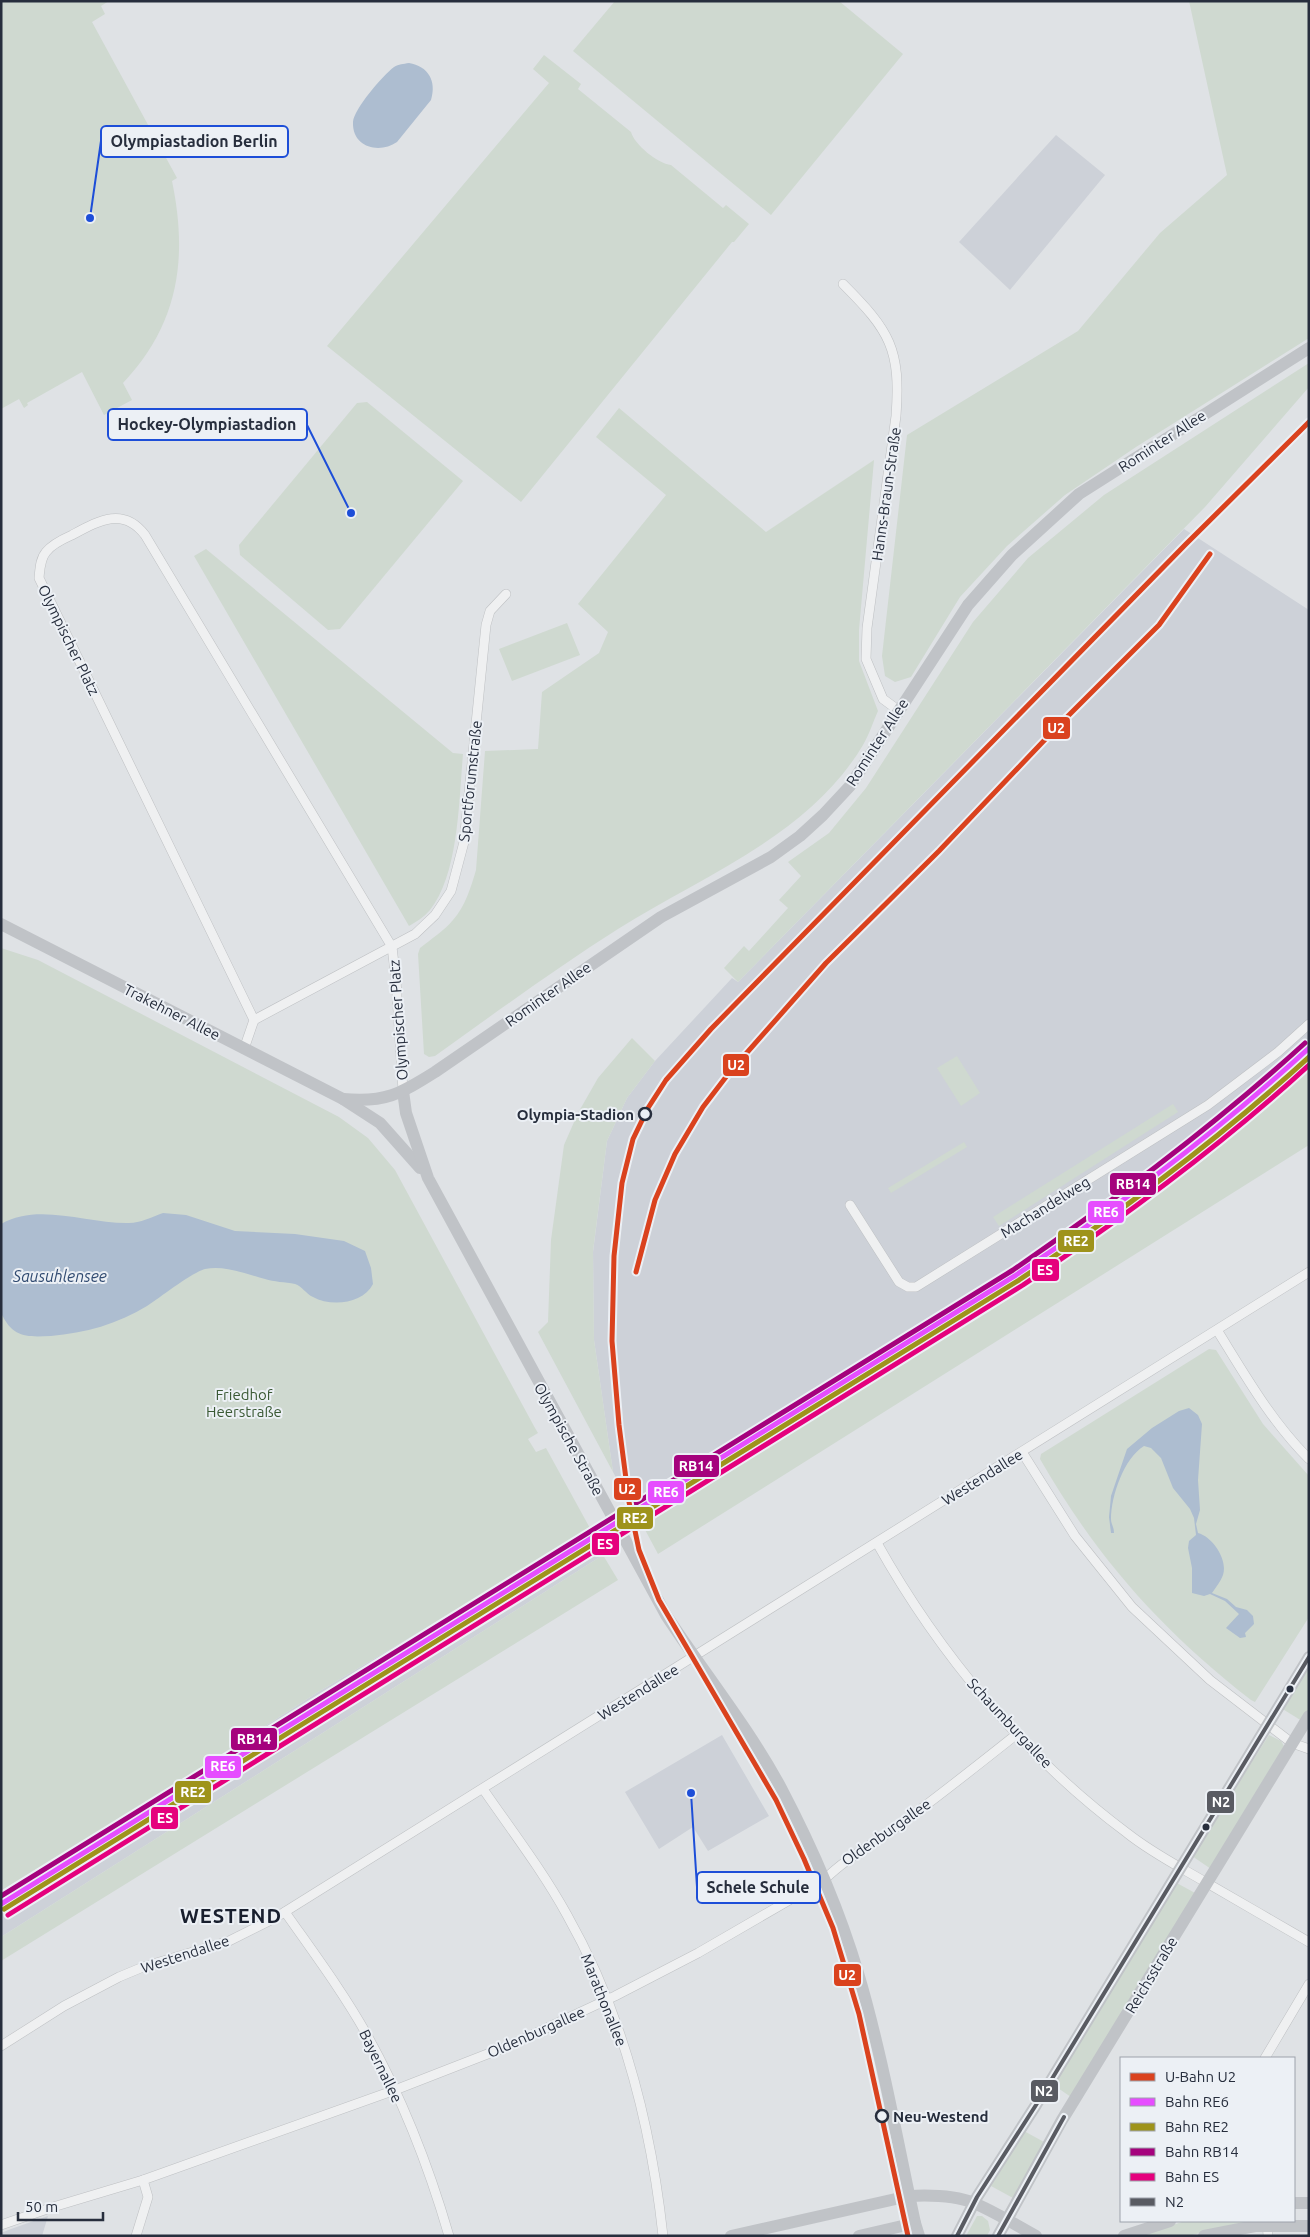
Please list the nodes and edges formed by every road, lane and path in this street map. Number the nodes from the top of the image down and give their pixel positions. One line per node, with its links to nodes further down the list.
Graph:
1 (843, 284): 4 (street, Hanns-Braun-Straße)
2 (1309, 348): 4 (main road, Rominter Allee)
3 (506, 594): 6 (street, Sportforumstraße)
4 (898, 710): 10 (main road, Rominter Allee)
5 (1, 924): 9 (main road, Trakehner Allee)
6 (392, 947): 7 (street, Olympischer Platz); 7 (street, Olympischer Platz); 10 (street, Olympischer Platz)
7 (254, 1020): 9 (street)
8 (1309, 1024): 13 (street, Machandelweg)
9 (244, 1049): 11 (main road, Trakehner Allee)
10 (403, 1091): 11 (main road, Olympischer Platz); 12 (main road, Olympische Straße)
11 (343, 1099): 12 (main road, Olympische Straße)
12 (428, 1178): 20 (main road, Olympische Straße)
13 (850, 1205)
14 (1309, 1272): 15 (street, Westendallee)
15 (1217, 1330): 16 (street, Westendallee); 17 (street)
16 (1022, 1452): 18 (street, Westendallee); 22 (street)
17 (1309, 1460)
18 (877, 1542): 20 (street, Westendallee); 23 (street, Schaumburgallee)
19 (1309, 1656): 22 (main road, Reichsstraße)
20 (694, 1657): 26 (street, Westendallee); 28 (main road, Olympische Straße)
21 (1309, 1716): 24 (main road, Reichsstraße)
22 (1267, 1724): 24 (street); 27 (main road, Reichsstraße)
23 (1017, 1734): 27 (street, Schaumburgallee); 28 (street, Oldenburgallee)
24 (1292, 1743): 25 (street); 29 (main road, Reichsstraße)
25 (1309, 1749)
26 (483, 1789): 30 (street, Westendallee); 33 (street, Marathonallee)
27 (1180, 1868): 29 (street, Schaumburgallee); 39 (main road, Reichsstraße)
28 (824, 1880): 33 (street, Oldenburgallee); 38 (main road, Olympische Straße)
29 (1207, 1883): 31 (street, Schaumburgallee); 42 (main road, Reichsstraße)
30 (285, 1912): 34 (street, Westendallee); 36 (street, Bayernallee)
31 (1309, 1942)
32 (1309, 1984): 35 (street)
33 (608, 2000): 36 (street, Oldenburgallee); 50 (street, Marathonallee)
34 (1, 2046)
35 (1266, 2057)
36 (395, 2090): 37 (street, Oldenburgallee); 49 (street, Bayernallee)
37 (143, 2180): 45 (street, Oldenburgallee); 48 (street)
38 (909, 2196): 39 (main road); 44 (main road, Olympische Straße); 51 (main road)
39 (973, 2203): 42 (main road); 54 (main road, Reichsstraße)
40 (1295, 2203): 41 (main road)
41 (1309, 2203)
42 (1008, 2221): 55 (main road, Reichsstraße); 56 (main road)
43 (1167, 2222): 57 (main road)
44 (915, 2223): 52 (main road); 53 (main road, Olympische Straße)
45 (1, 2225)
46 (1309, 2226): 47 (main road)
47 (1268, 2227): 58 (main road)
48 (136, 2236)
49 (449, 2236)
50 (663, 2236)
51 (731, 2236)
52 (859, 2236)
53 (919, 2236)
54 (957, 2236)
55 (998, 2236)
56 (1036, 2236)
57 (1124, 2236)
58 (1204, 2236)

